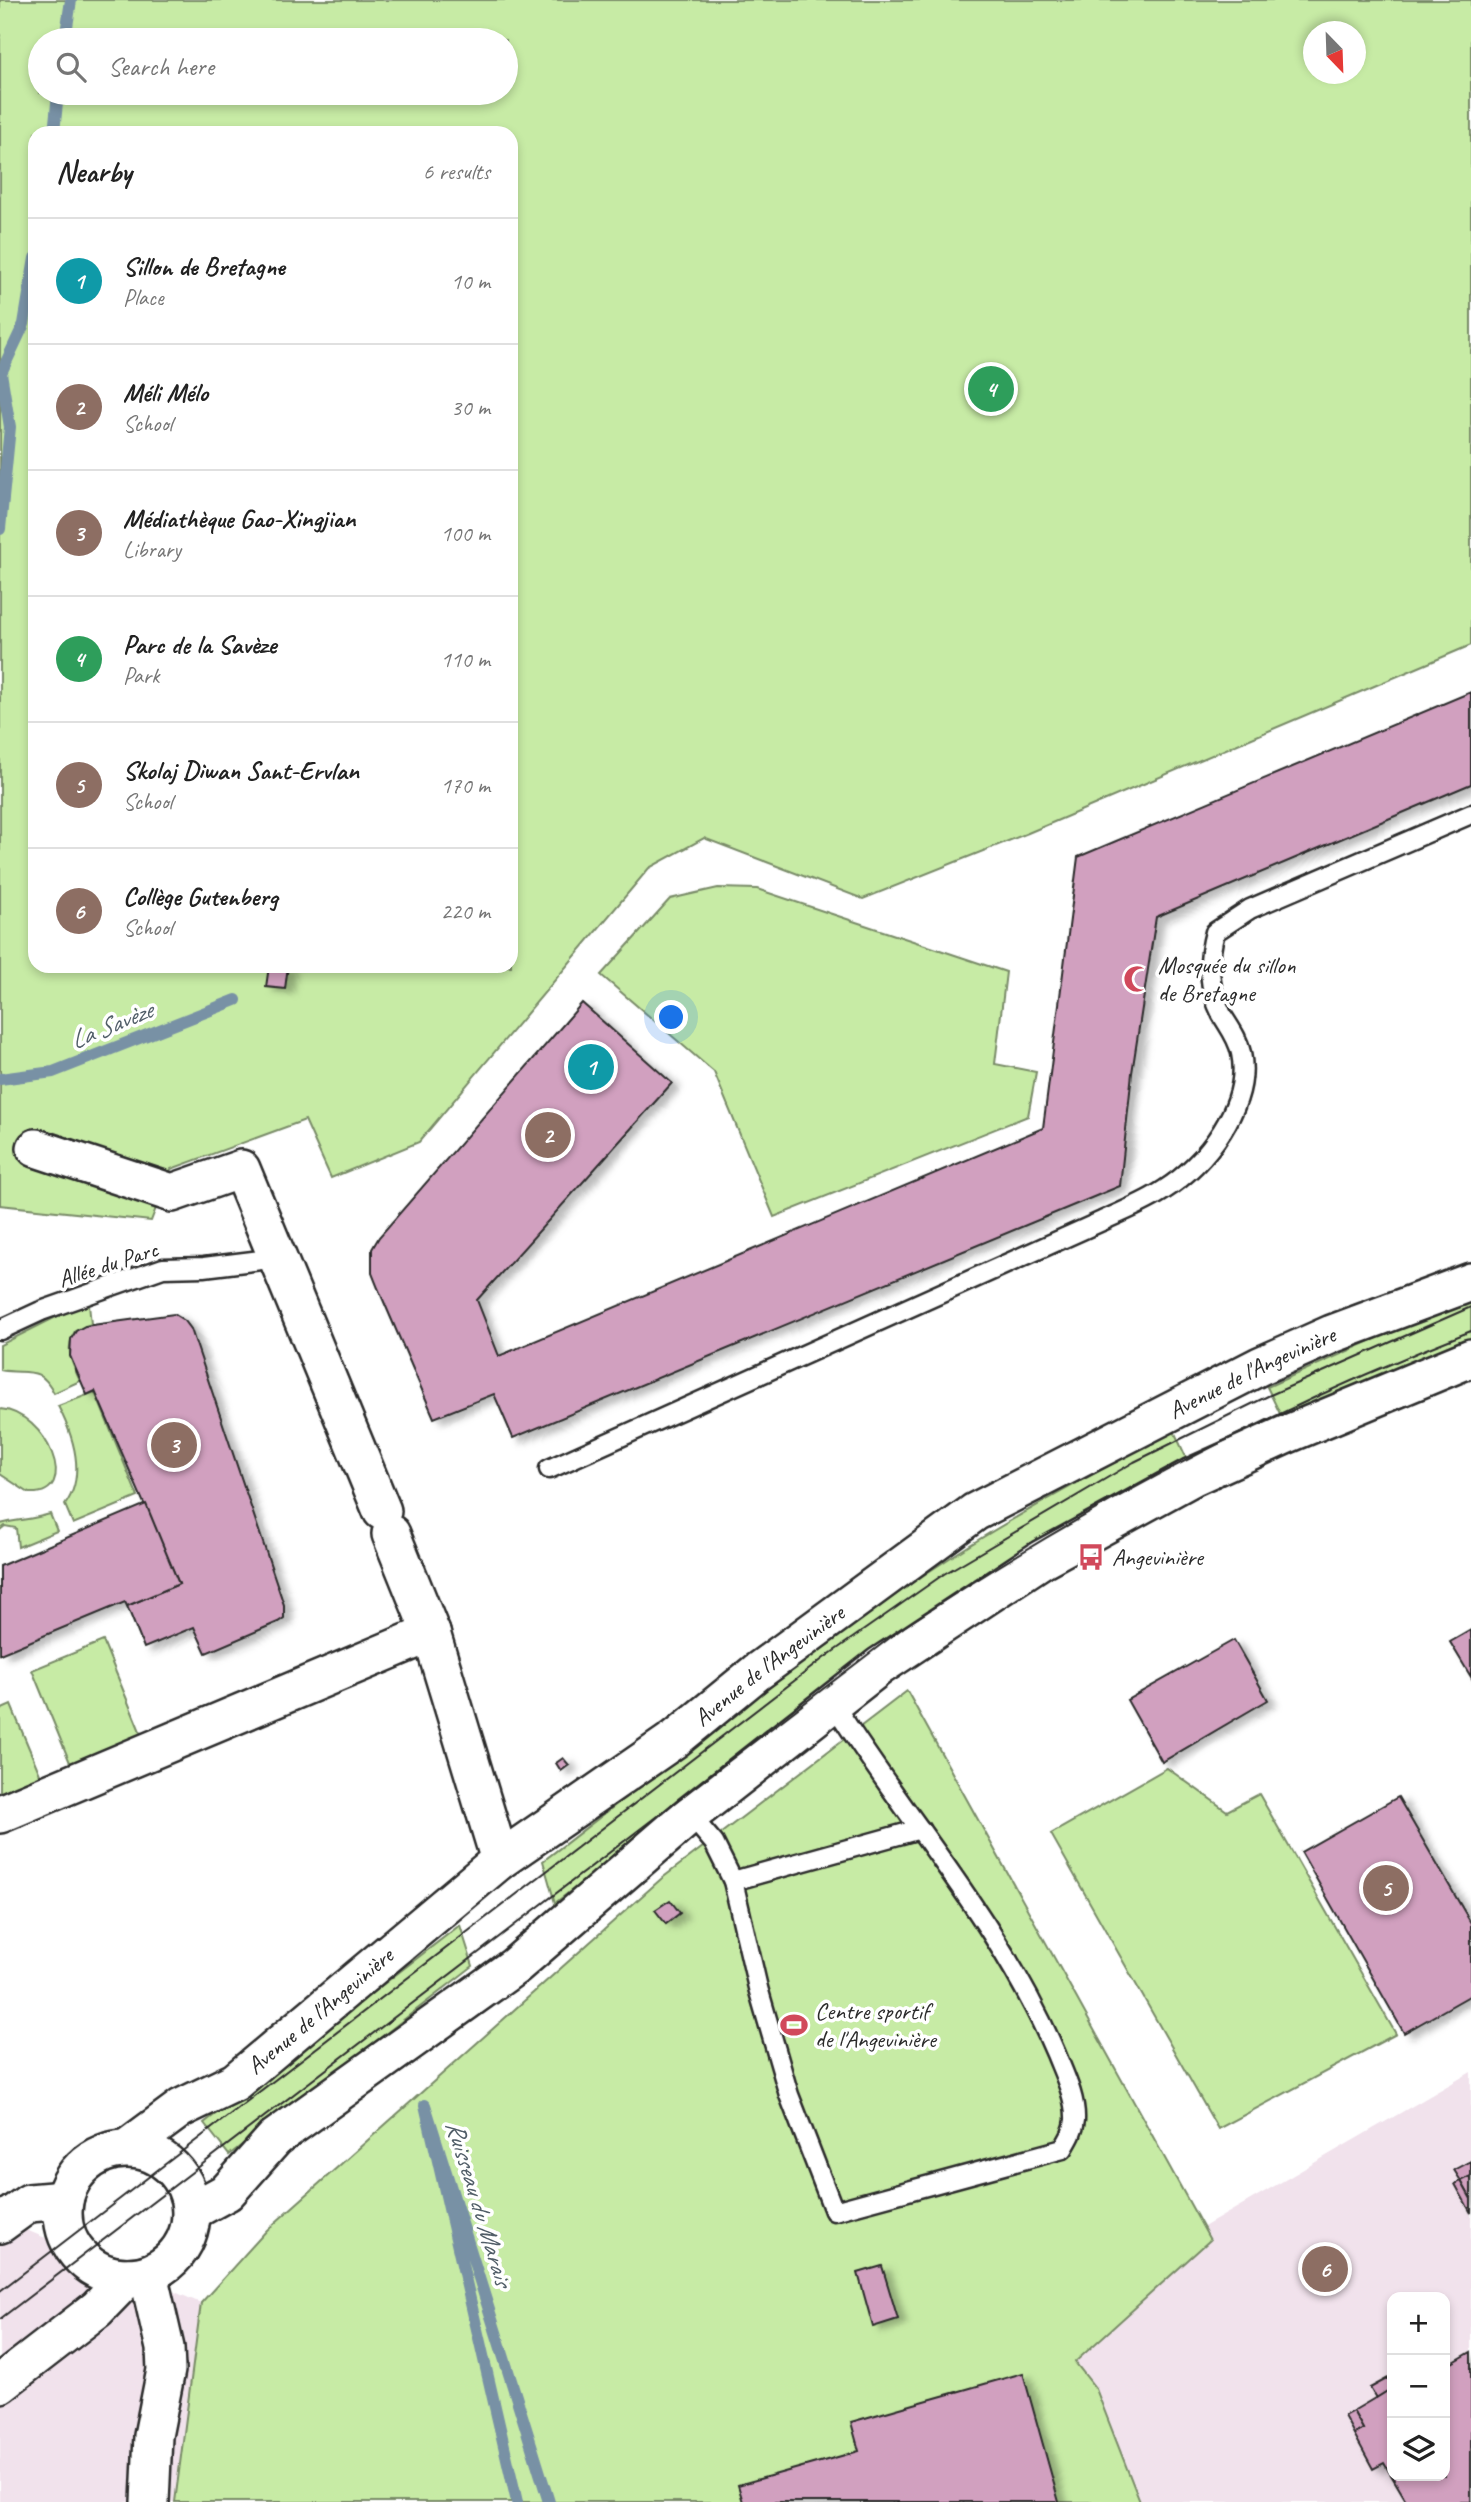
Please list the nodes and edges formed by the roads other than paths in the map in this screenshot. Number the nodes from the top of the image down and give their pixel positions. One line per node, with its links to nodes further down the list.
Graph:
1 (1471, 814): 7 (lane)
2 (36, 1148): 3 (street)
3 (277, 1258): 5 (lane, Allée du Parc); 8 (street)
4 (1471, 1282): 13 (street, Avenue de l'Angevinière)
5 (0, 1330)
6 (1471, 1358): 9 (street)
7 (549, 1469)
8 (431, 1633): 10 (street); 13 (street)
9 (833, 1703): 11 (street); 12 (lane)
10 (0, 1814)
11 (690, 1815): 14 (lane); 17 (street)
12 (920, 1829): 14 (lane); 14 (lane)
13 (500, 1860): 15 (street, Avenue de l'Angevinière)
14 (733, 1881)
15 (127, 2148): 16 (street); 17 (street)
16 (64, 2200): 18 (street); 19 (street)
17 (192, 2211): 19 (street)
18 (0, 2224)
19 (138, 2275): 20 (street); 21 (street)
20 (0, 2384)
21 (150, 2502)

